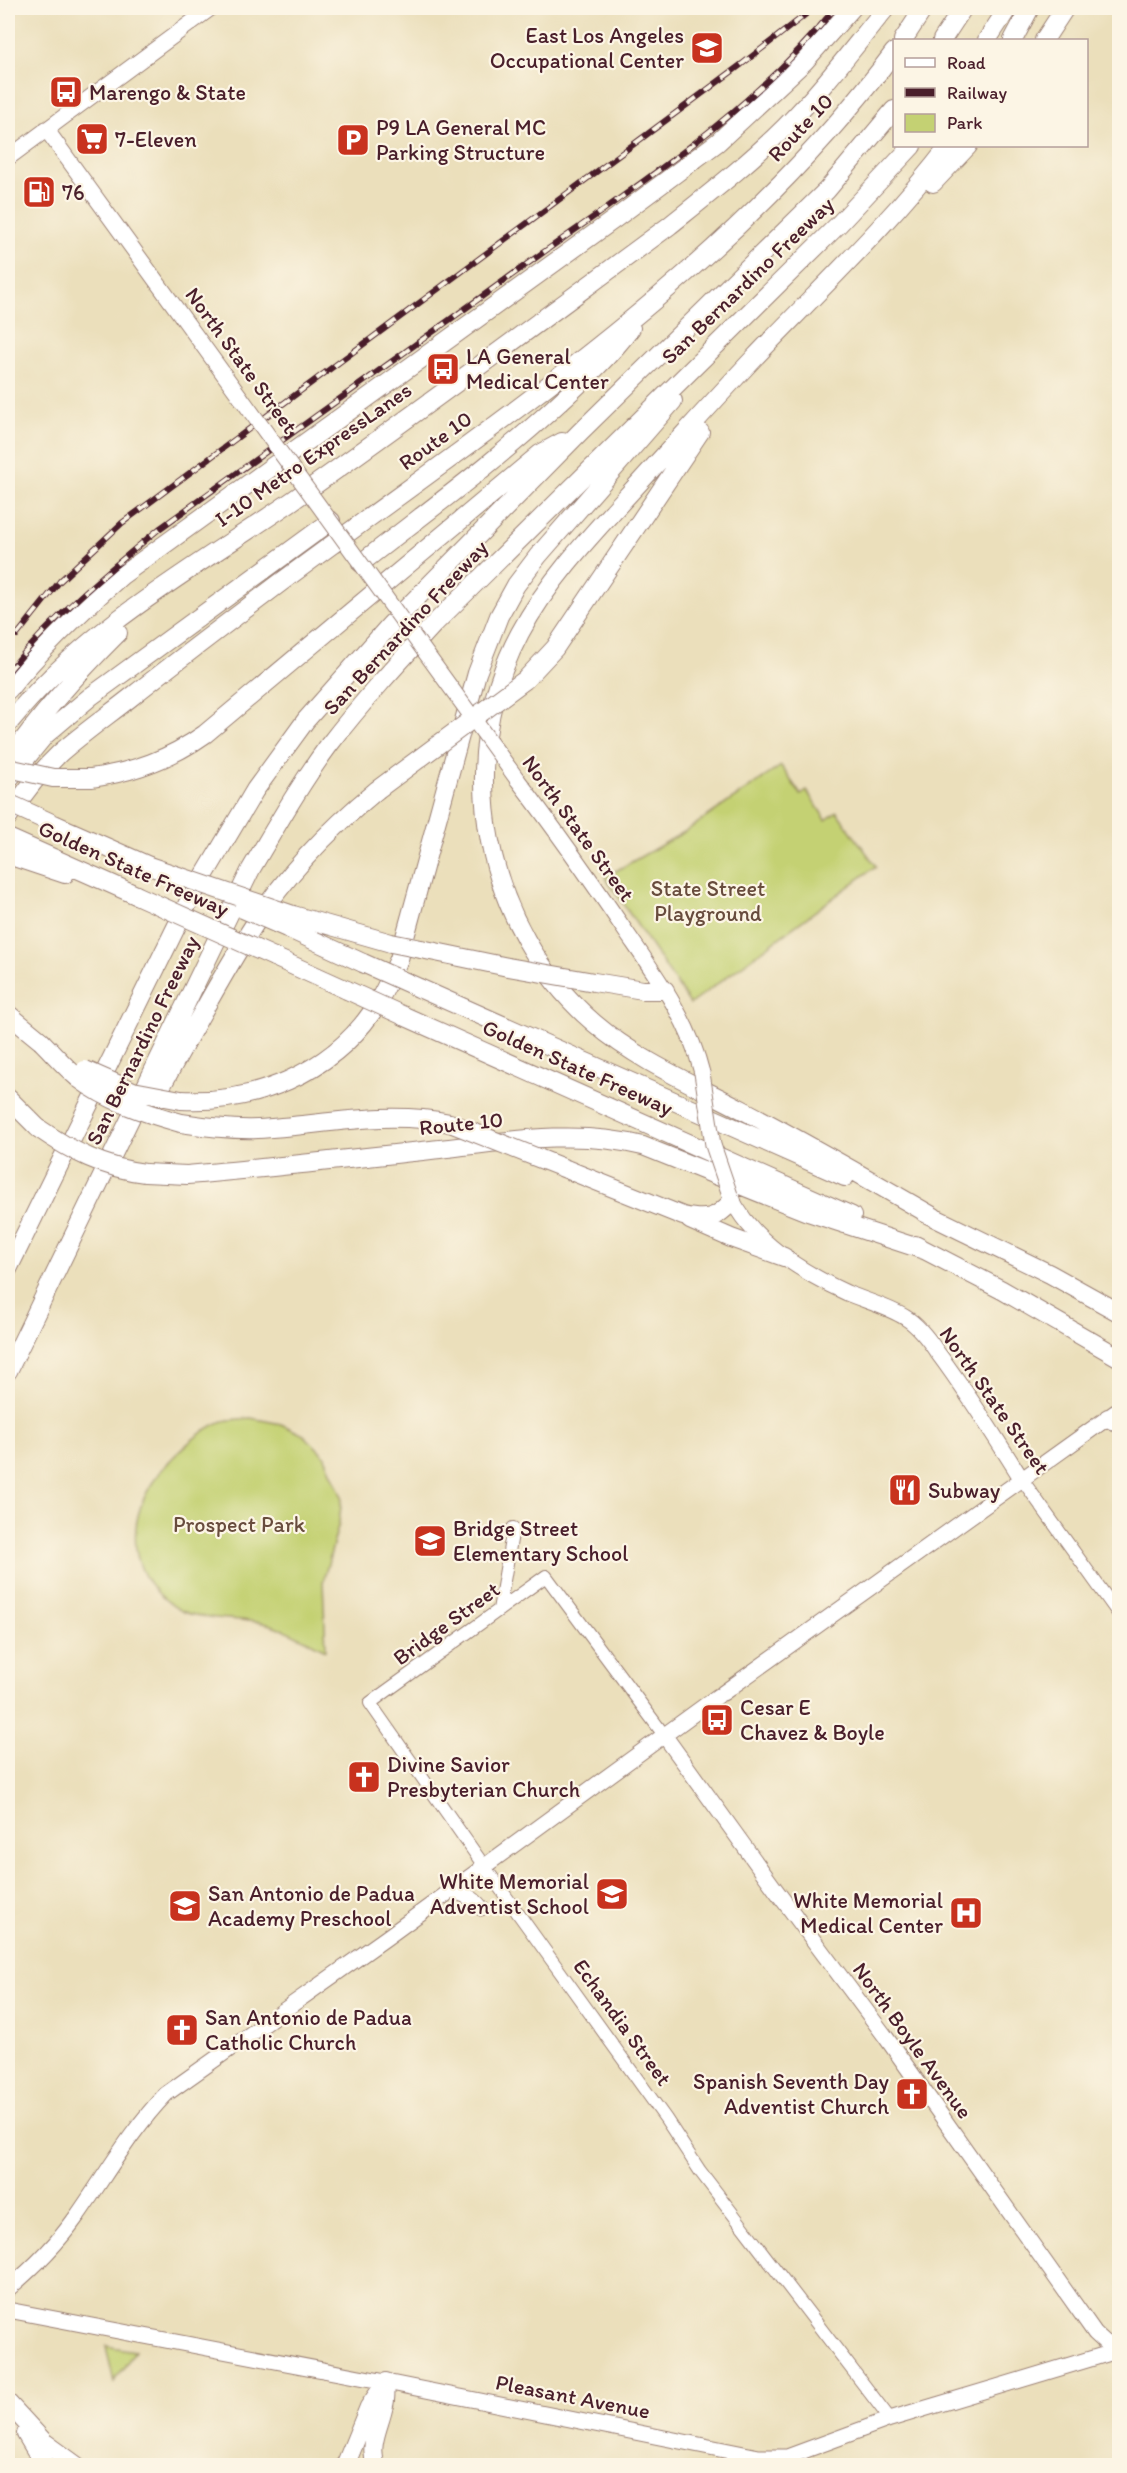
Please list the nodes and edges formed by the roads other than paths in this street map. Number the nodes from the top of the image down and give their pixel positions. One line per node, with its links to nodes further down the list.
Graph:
1 (211, 8): 16 (main road)
2 (852, 8): 30 (highway, I-10 Metro ExpressLanes)
3 (886, 8): 28 (highway, I-10 Metro ExpressLanes)
4 (924, 8): 9 (highway)
5 (963, 8): 10 (highway)
6 (1008, 8): 11 (highway)
7 (1030, 8): 12 (highway)
8 (1065, 8): 13 (highway)
9 (904, 39)
10 (943, 39)
11 (988, 39)
12 (1014, 39)
13 (1045, 39)
14 (893, 53): 22 (highway, Route 10)
15 (893, 111): 25 (highway, San Bernardino Freeway)
16 (46, 129): 20 (main road); 26 (main road, North State Street, bridge)
17 (911, 147): 23 (highway, San Bernardino Freeway)
18 (948, 147): 21 (highway)
19 (967, 147): 21 (highway)
20 (8, 158)
21 (848, 262): 24 (highway)
22 (646, 308): 27 (highway); 29 (highway, Route 10)
23 (732, 327): 44 (highway, bridge); 46 (highway, San Bernardino Freeway)
24 (752, 360): 31 (highway, bridge); 49 (highway)
25 (580, 432): 33 (highway, bridge); 52 (highway, San Bernardino Freeway)
26 (331, 521): 27 (main road, North State Street, bridge); 34 (highway)
27 (361, 563): 31 (main road, North State Street, bridge)
28 (153, 594): 32 (highway, I-10 Metro ExpressLanes); 33 (highway)
29 (166, 669): 35 (highway); 37 (highway, Route 10)
30 (8, 690)
31 (473, 718): 42 (main road, North State Street, bridge); 46 (highway, bridge)
32 (8, 724)
33 (8, 768)
34 (8, 780)
35 (8, 786)
36 (8, 803): 41 (highway, Golden State Freeway, bridge)
37 (8, 817)
38 (8, 838): 40 (highway, Golden State Freeway)
39 (8, 855): 40 (highway)
40 (42, 860): 50 (highway, Golden State Freeway, bridge)
41 (290, 921): 42 (highway, bridge); 49 (highway, Golden State Freeway, bridge)
42 (665, 990): 47 (main road, North State Street, bridge)
43 (8, 1014): 44 (highway)
44 (41, 1041): 48 (highway, bridge)
45 (8, 1098): 50 (highway, Route 10, bridge)
46 (112, 1157): 55 (highway, San Bernardino Freeway)
47 (731, 1198): 48 (highway); 51 (main road, North State Street)
48 (683, 1216): 51 (highway)
49 (934, 1217): 53 (highway, Golden State Freeway)
50 (924, 1250): 54 (highway, Golden State Freeway)
51 (784, 1257): 57 (main road, North State Street)
52 (8, 1269)
53 (1119, 1313)
54 (1119, 1358)
55 (8, 1371)
56 (1116, 1417): 57 (main road)
57 (1021, 1478): 61 (street, North State Street); 63 (main road)
58 (513, 1528): 60 (street)
59 (546, 1576): 60 (street, Bridge Street); 63 (street, North Boyle Avenue)
60 (499, 1610): 62 (street, Bridge Street)
61 (1119, 1616)
62 (370, 1703): 64 (street, Echandia Street)
63 (664, 1735): 64 (main road); 69 (main road, North Boyle Avenue)
64 (484, 1866): 65 (main road); 72 (street, Echandia Street)
65 (449, 1891): 66 (main road); 67 (main road)
66 (481, 1908)
67 (8, 2289)
68 (8, 2310): 70 (main road, Pleasant Avenue)
69 (1119, 2350): 72 (main road, Pleasant Avenue)
70 (386, 2382): 72 (main road, Pleasant Avenue); 75 (highway); 76 (highway)
71 (8, 2404): 73 (highway); 74 (highway)
72 (890, 2419)
73 (45, 2466)
74 (77, 2466)
75 (345, 2466)
76 (376, 2466)

